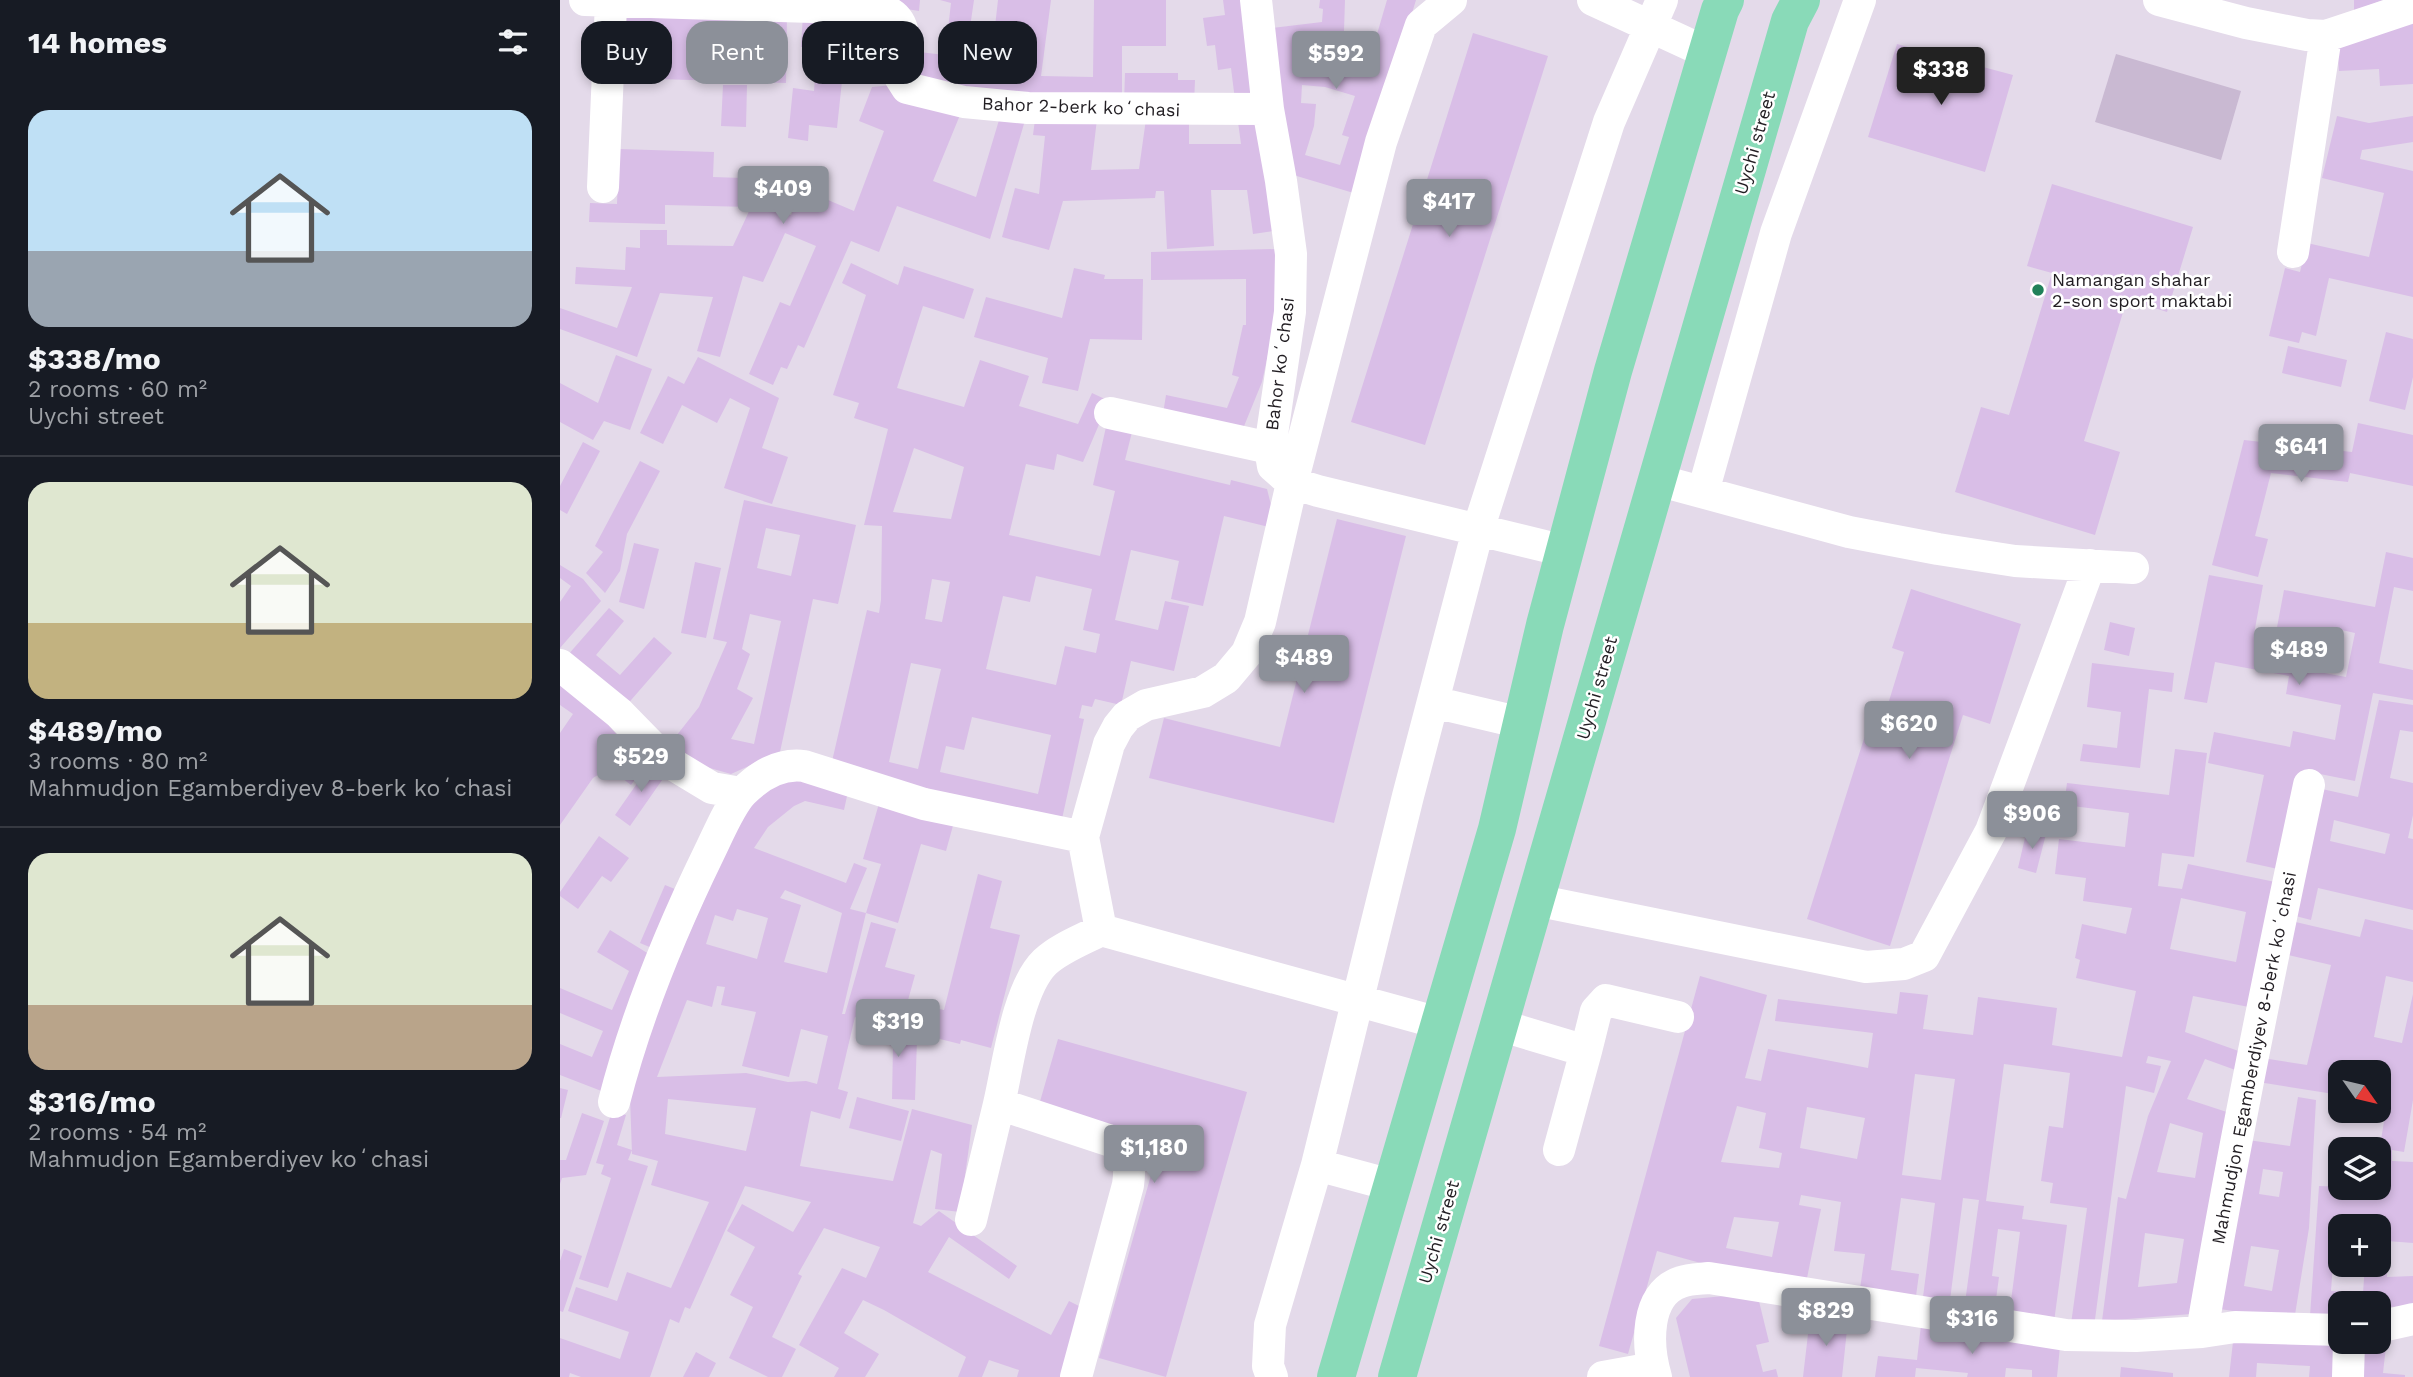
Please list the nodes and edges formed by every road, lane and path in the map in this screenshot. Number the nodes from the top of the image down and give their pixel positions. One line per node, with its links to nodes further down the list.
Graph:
1 (1256, 0): 13 (street, Bahor koʻchasi)
2 (1451, 0): 19 (street)
3 (1593, 0): 10 (street)
4 (1725, 0): 12 (main road)
5 (1801, 0): 18 (main road, Uychi street)
6 (1860, 0): 20 (street)
7 (2159, 0): 11 (street)
8 (598, 1): 13 (street, Bahor 2-berk koʻchasi); 14 (street)
9 (2413, 6): 11 (street)
10 (1656, 13): 12 (street); 21 (street)
11 (2326, 36): 15 (street)
12 (1708, 53): 22 (main road)
13 (1268, 110): 17 (street, Bahor koʻchasi)
14 (603, 187)
15 (2293, 252)
16 (1111, 413): 17 (street)
17 (1269, 449): 19 (street, Bahor koʻchasi)
18 (1657, 480): 20 (street); 31 (main road, Uychi street)
19 (1292, 483): 21 (street); 30 (street)
20 (1703, 492): 23 (street)
21 (1478, 530): 22 (street); 26 (street)
22 (1565, 551): 27 (main road)
23 (2090, 565): 24 (street); 31 (street)
24 (2133, 568)
25 (560, 665): 29 (street)
26 (1433, 702): 27 (street); 33 (street)
27 (1522, 723): 35 (main road)
28 (2309, 785): 47 (street, Mahmudjon Egamberdiyev 8-berk koʻchasi)
29 (741, 793): 30 (street); 38 (street)
30 (1083, 837): 32 (street)
31 (1535, 900): 36 (main road, Uychi street)
32 (1101, 930): 33 (street); 39 (street)
33 (1357, 1000): 35 (street); 41 (street)
34 (1678, 1017): 37 (street)
35 (1439, 1023): 42 (main road)
36 (1499, 1025): 37 (street); 53 (main road, Uychi street)
37 (1586, 1051): 40 (street)
38 (614, 1102)
39 (999, 1104): 43 (street); 50 (street)
40 (1559, 1150)
41 (1317, 1165): 42 (street); 51 (street)
42 (1391, 1185): 52 (main road)
43 (971, 1220)
44 (2413, 1319): 45 (street)
45 (2391, 1324)
46 (2328, 1330): 47 (street)
47 (2202, 1332): 49 (street)
48 (2349, 1354): 55 (street)
49 (1655, 1372): 54 (street)
50 (1076, 1377)
51 (1272, 1377)
52 (1336, 1377)
53 (1397, 1377)
54 (1603, 1377)
55 (2348, 1377)

